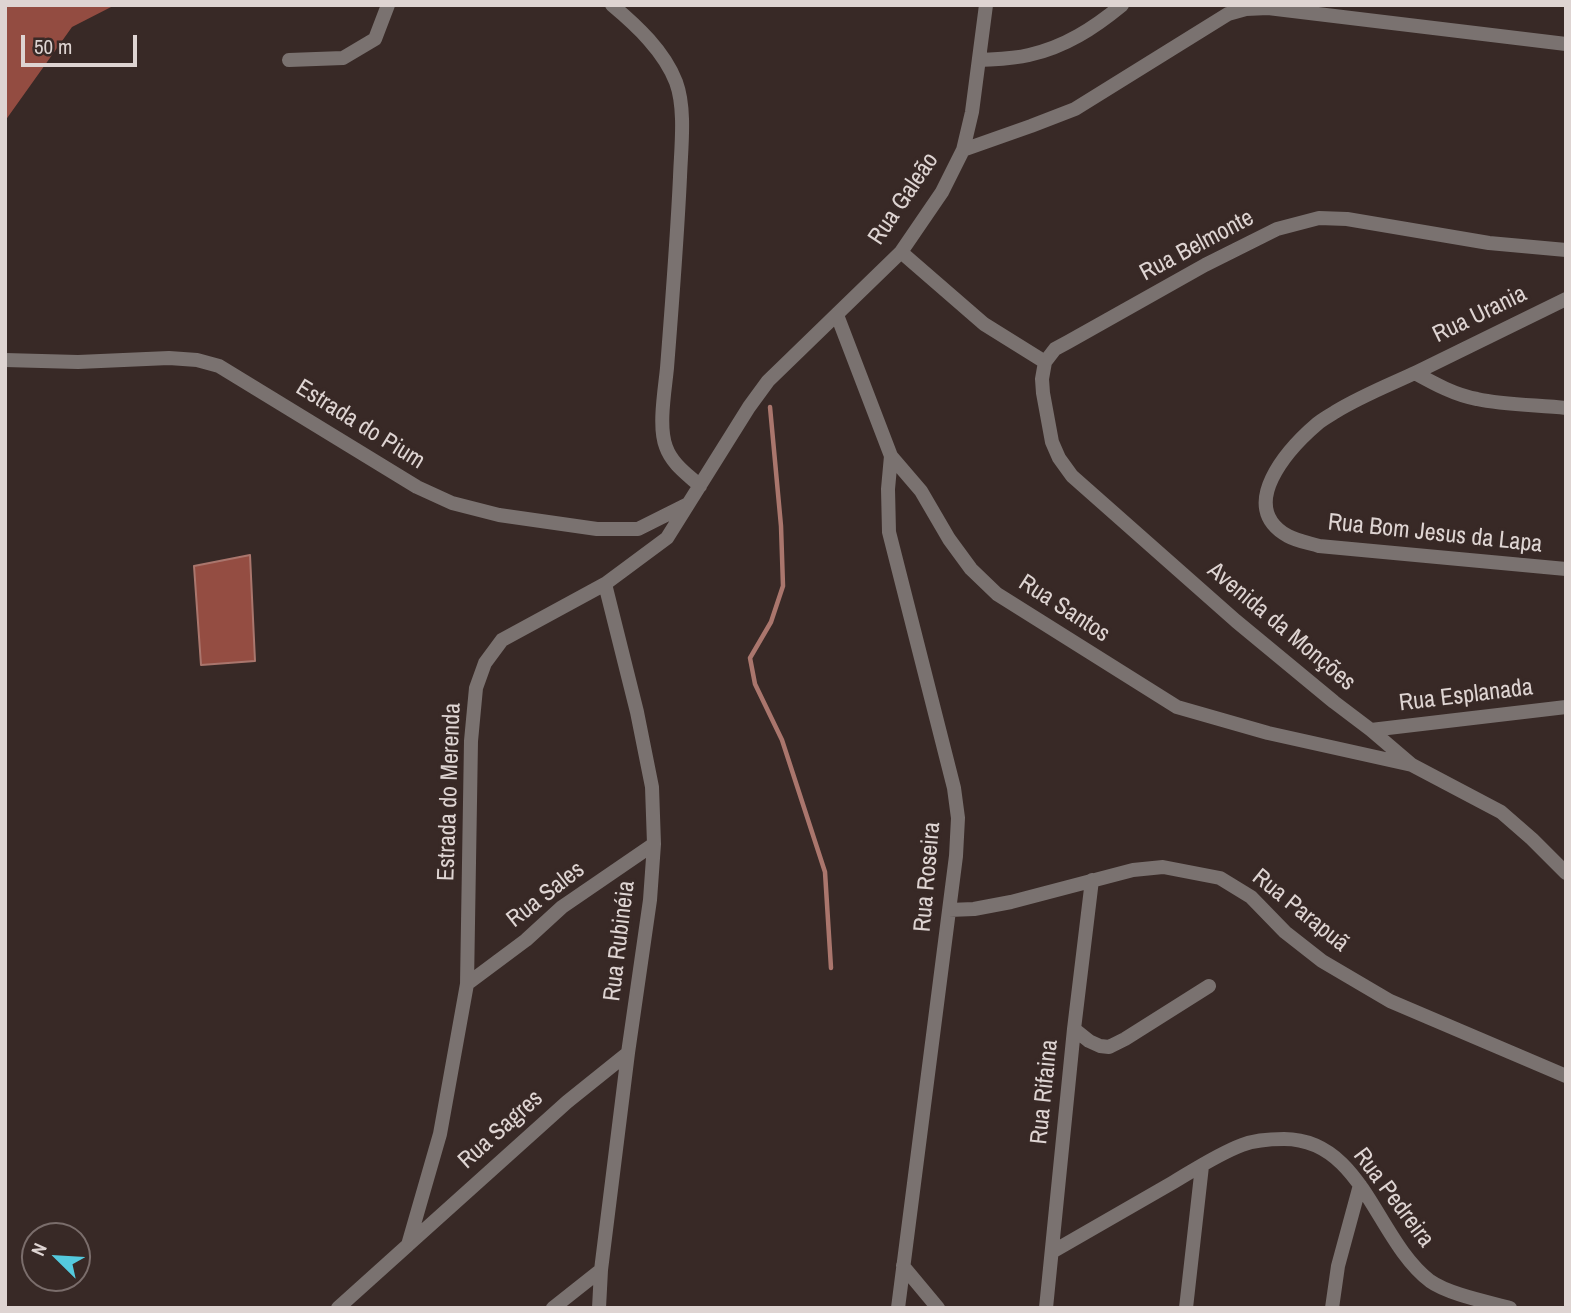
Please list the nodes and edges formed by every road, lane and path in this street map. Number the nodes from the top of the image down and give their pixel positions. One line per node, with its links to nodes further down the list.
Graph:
1 (388, 5): 6 (street)
2 (612, 5): 18 (street)
3 (986, 5): 7 (street, Rua Galeão)
4 (1122, 5): 7 (street)
5 (1566, 44): 8 (street)
6 (289, 60)
7 (979, 60): 8 (street, Rua Galeão)
8 (963, 149): 10 (street, Rua Galeão)
9 (1566, 250): 14 (street, Rua Belmonte)
10 (901, 252): 12 (street, Rua Galeão); 14 (street)
11 (1566, 299): 15 (street, Rua Urania)
12 (836, 315): 17 (street, Rua Santos); 18 (street, Estrada do Merenda)
13 (5, 360): 20 (street, Estrada do Pium)
14 (1045, 362): 25 (street, Avenida da Monções)
15 (1415, 373): 16 (street); 22 (street, Rua Bom Jesus da Lapa)
16 (1566, 408)
17 (891, 456): 26 (street, Rua Santos); 30 (street, Rua Roseira)
18 (700, 486): 19 (street, Estrada do Merenda)
19 (689, 503): 20 (street, Estrada do Pium); 21 (street, Estrada do Merenda)
20 (638, 529): 21 (street)
21 (651, 550): 23 (street, Estrada do Merenda)
22 (1566, 569)
23 (605, 584): 27 (street, Rua Rubinéia); 31 (street, Estrada do Merenda)
24 (1566, 707): 25 (street, Rua Esplanada)
25 (1371, 730): 26 (street, Avenida da Monções)
26 (1412, 765): 28 (street, Avenida da Monções)
27 (654, 844): 31 (street, Rua Sales); 34 (street, Rua Rubinéia)
28 (1566, 873)
29 (1092, 880): 30 (street, Rua Parapuã); 33 (street, Rua Rifaina); 35 (street, Rua Parapuã)
30 (949, 910): 40 (street, Rua Roseira)
31 (467, 984): 38 (street, Estrada do Merenda)
32 (1209, 986): 33 (street)
33 (1074, 1029): 39 (street, Rua Rifaina)
34 (628, 1053): 38 (street, Rua Sagres); 41 (street, Rua Rubinéia)
35 (1566, 1076)
36 (1202, 1166): 37 (street, Rua Pedreira); 39 (street, Rua Pedreira); 48 (street)
37 (1360, 1185): 49 (street); 50 (street, Rua Pedreira)
38 (408, 1245): 42 (street)
39 (1052, 1252): 47 (street, Rua Rifaina)
40 (903, 1266): 45 (street, Rua Roseira); 46 (street)
41 (601, 1270): 43 (street); 44 (street, Rua Rubinéia)
42 (338, 1308)
43 (553, 1308)
44 (600, 1308)
45 (898, 1308)
46 (938, 1308)
47 (1046, 1308)
48 (1186, 1308)
49 (1332, 1308)
50 (1510, 1308)

